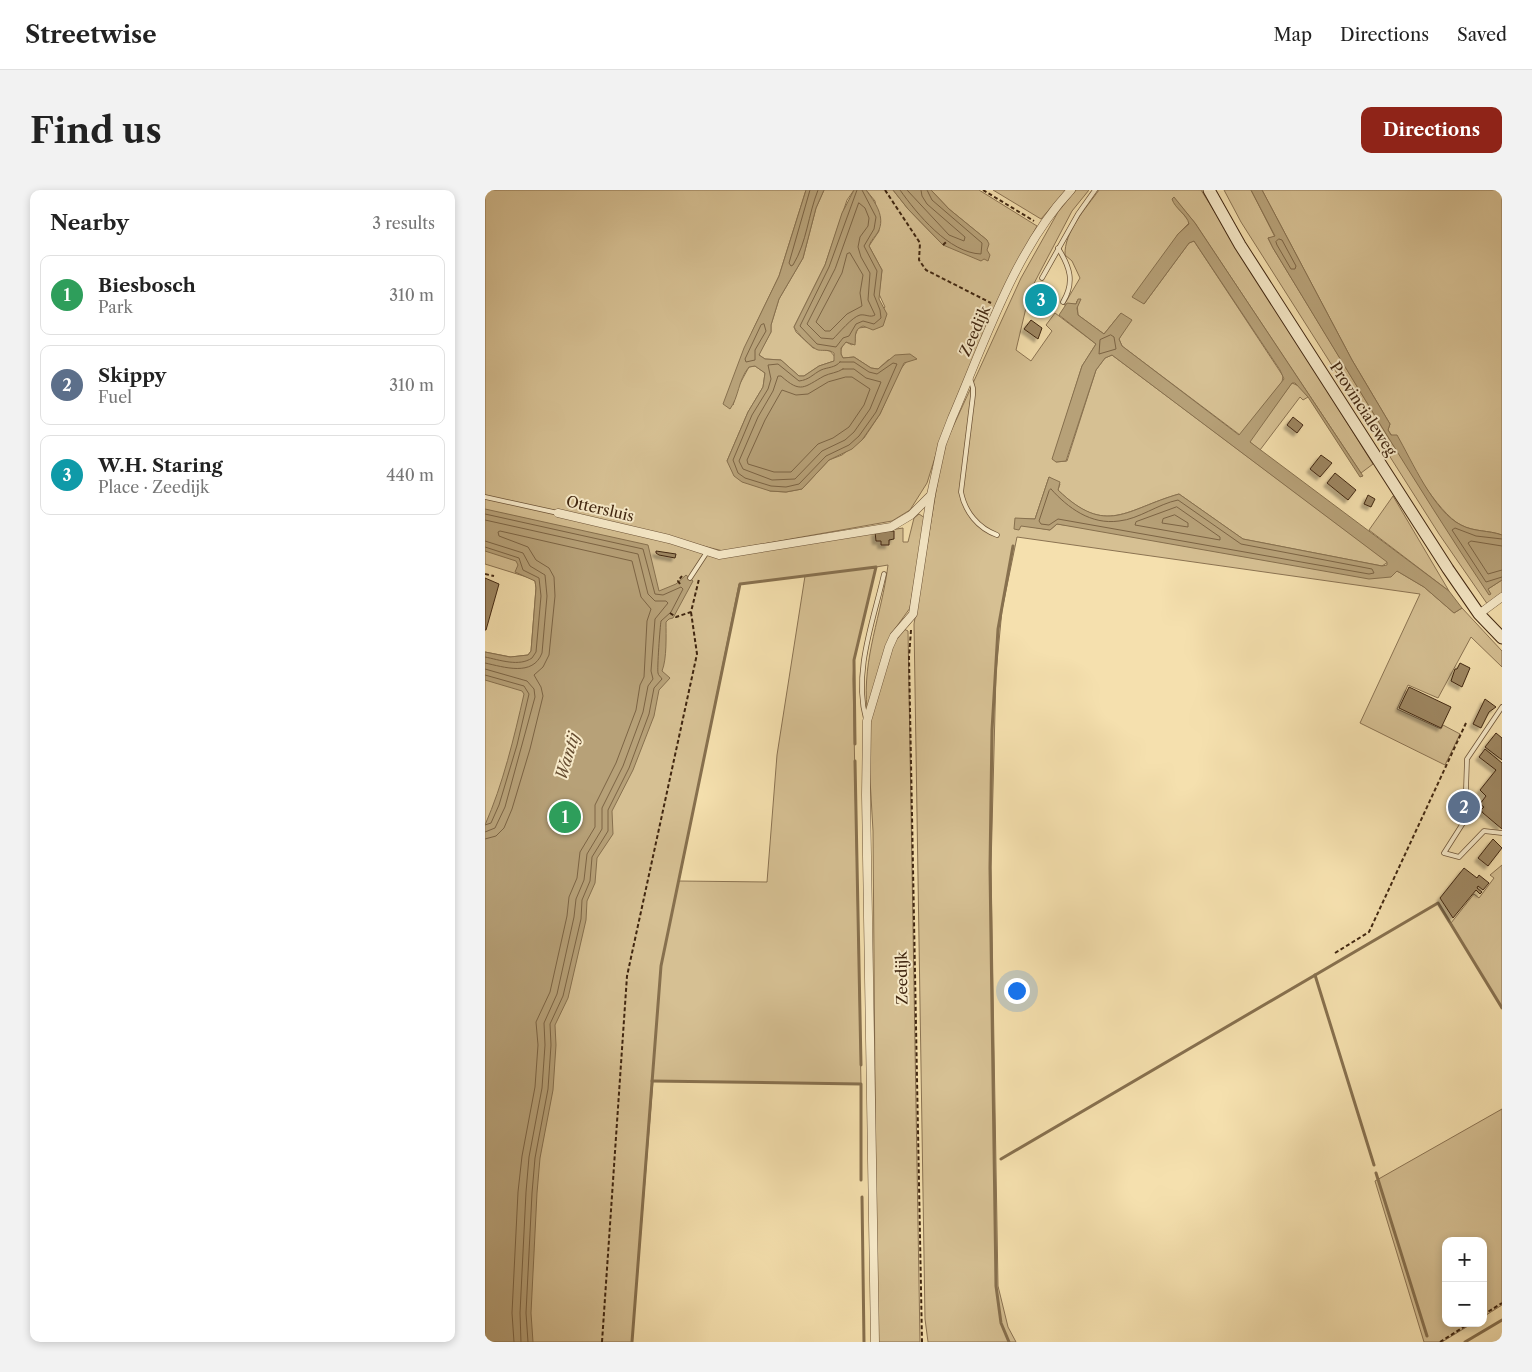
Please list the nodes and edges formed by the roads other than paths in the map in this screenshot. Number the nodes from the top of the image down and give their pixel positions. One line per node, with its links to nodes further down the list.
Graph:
1 (1071, 190): 7 (street, Zeedijk)
2 (1095, 190): 4 (lane)
3 (1209, 190): 16 (main road, Provincialeweg)
4 (1058, 248): 5 (lane); 6 (lane)
5 (1042, 278)
6 (1063, 302)
7 (969, 378): 8 (street, Zeedijk); 11 (lane)
8 (931, 495): 12 (street); 19 (street, Zeedijk)
9 (485, 497): 10 (lane, Ottersluis)
10 (558, 513): 12 (street, Ottersluis)
11 (997, 535)
12 (707, 552): 14 (lane)
13 (884, 574): 19 (lane)
14 (690, 578)
15 (1502, 597): 16 (street)
16 (1479, 614): 17 (main road, Provincialeweg)
17 (1502, 638)
18 (1502, 707): 20 (lane)
19 (867, 721): 21 (street)
20 (1502, 832)
21 (875, 1342)

